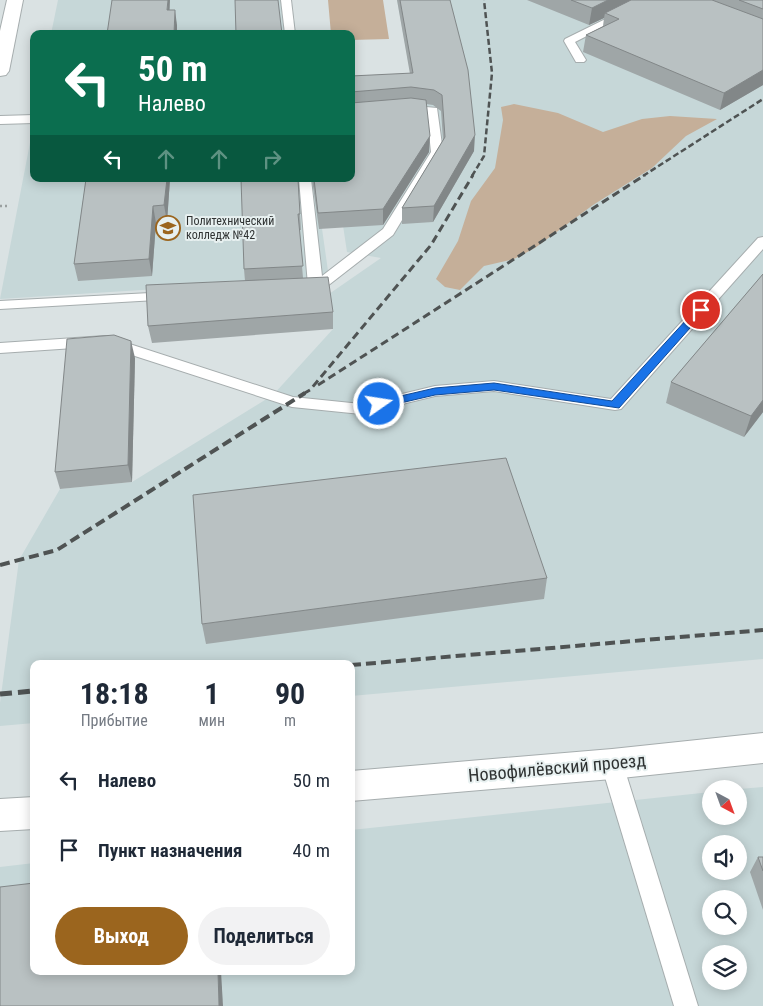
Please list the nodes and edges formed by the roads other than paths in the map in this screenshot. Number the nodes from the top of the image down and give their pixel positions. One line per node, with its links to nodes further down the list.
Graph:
1 (15, 0): 6 (street)
2 (286, 0): 4 (lane)
3 (652, 0): 5 (lane)
4 (290, 30)
5 (580, 60)
6 (0, 71)
7 (394, 110): 12 (lane)
8 (30, 119): 9 (lane)
9 (0, 120)
10 (305, 182): 12 (lane)
11 (763, 241): 16 (lane)
12 (316, 288): 13 (lane)
13 (296, 289)
14 (179, 295): 15 (lane)
15 (0, 305)
16 (0, 348)
17 (763, 748): 18 (street, Новофилёвский проезд)
18 (612, 764): 19 (street, Новофилёвский проезд); 22 (lane)
19 (355, 786)
20 (30, 813): 21 (street)
21 (0, 815)
22 (686, 1006)

